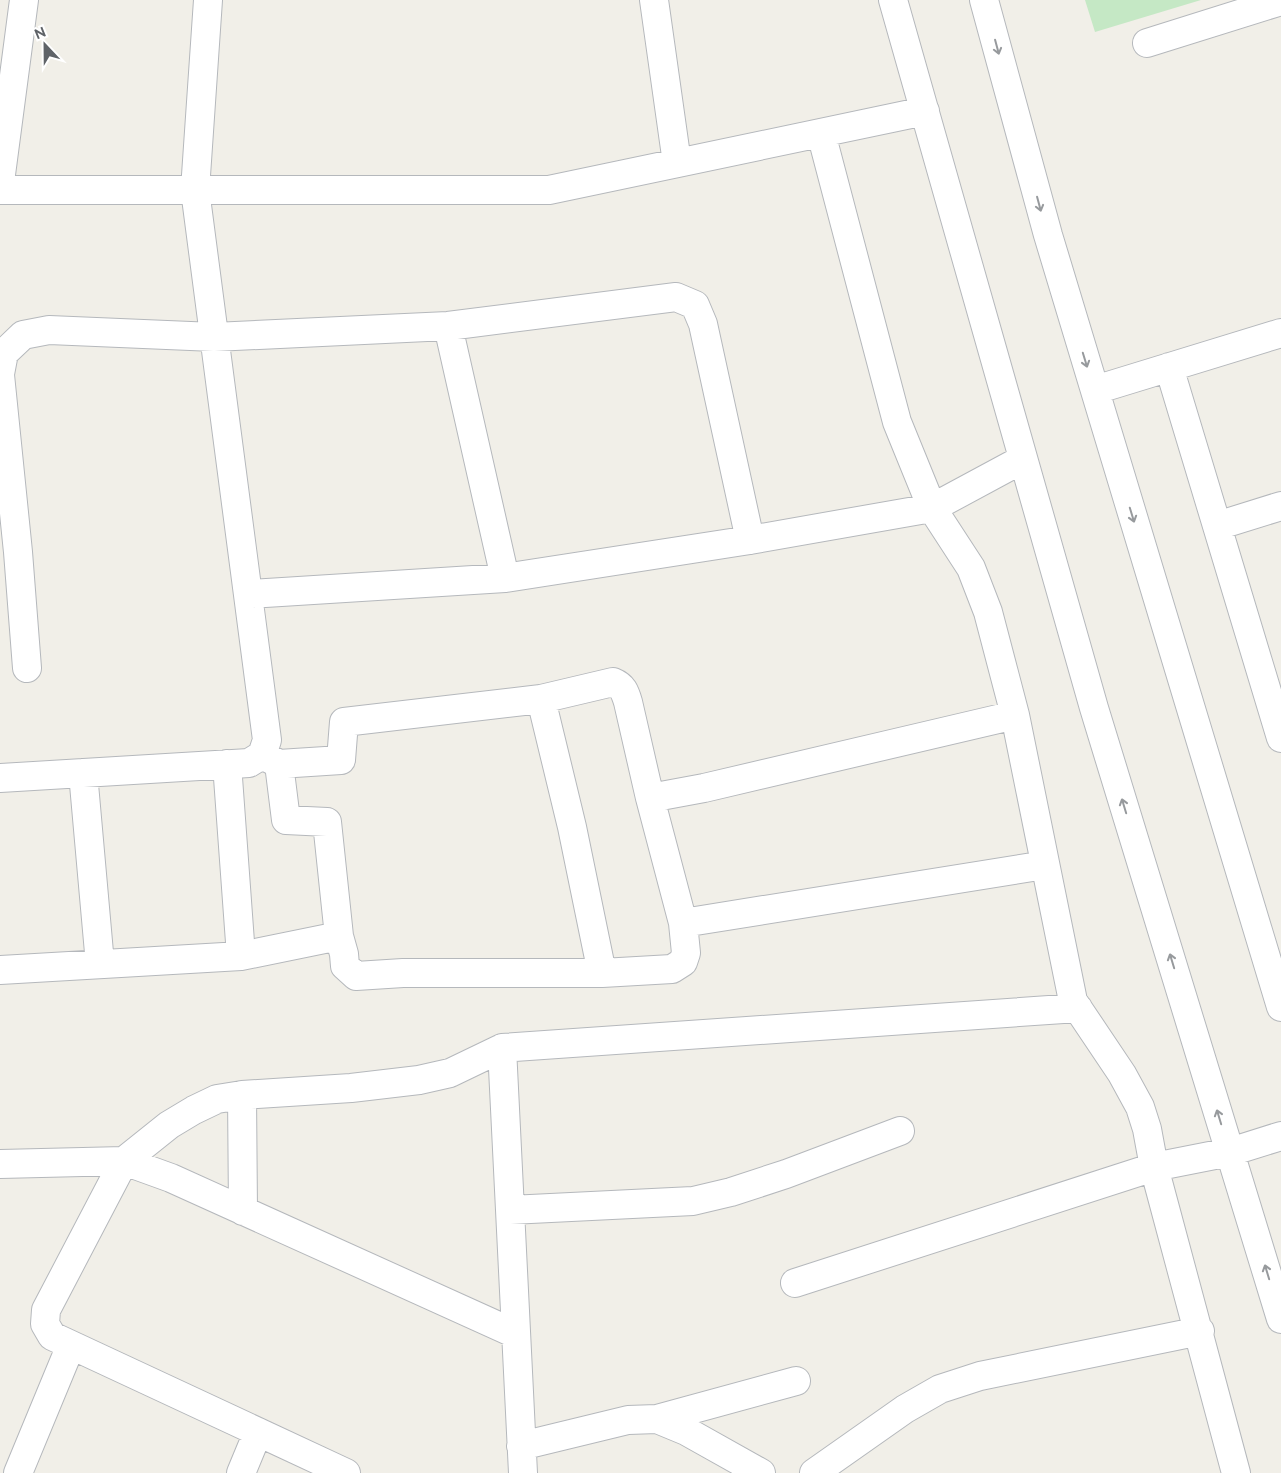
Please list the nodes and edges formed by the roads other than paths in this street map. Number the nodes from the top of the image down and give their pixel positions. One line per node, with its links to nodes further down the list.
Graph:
1 (24, 0): 11 (street)
2 (208, 0): 13 (street)
3 (654, 0): 10 (street)
4 (893, 0): 8 (street)
5 (984, 0): 19 (street, one-way to 19)
6 (1281, 1): 7 (street)
7 (1147, 43)
8 (925, 111): 9 (street); 20 (street)
9 (821, 133): 10 (street); 22 (street)
10 (677, 163): 13 (street)
11 (0, 182)
12 (0, 190): 13 (street)
13 (195, 190): 16 (street)
14 (448, 326): 16 (street); 24 (street); 26 (street)
15 (1281, 333): 17 (street)
16 (214, 337): 18 (street); 27 (street)
17 (1169, 367): 19 (street); 23 (street)
18 (0, 374): 25 (street)
19 (1095, 390): 44 (street, one-way to 44)
20 (1023, 459): 22 (street); 50 (street, one-way to 20)
21 (1281, 506): 23 (street)
22 (932, 508): 24 (street); 30 (street)
23 (1217, 526): 31 (street)
24 (750, 540): 26 (street)
25 (9, 553): 28 (street)
26 (506, 578): 27 (street)
27 (249, 594): 32 (street)
28 (27, 668)
29 (541, 699): 32 (street); 36 (street); 43 (street)
30 (1015, 715): 36 (street); 37 (street)
31 (1281, 738)
32 (271, 759): 33 (street); 39 (street)
33 (227, 764): 34 (street); 40 (street)
34 (83, 773): 35 (street); 41 (street)
35 (0, 778)
36 (650, 798): 38 (street)
37 (1045, 864): 38 (street); 45 (street)
38 (683, 923): 43 (street)
39 (339, 936): 40 (street); 43 (street)
40 (241, 956): 41 (street)
41 (100, 964): 42 (street)
42 (0, 970)
43 (602, 973)
44 (1281, 1007)
45 (1078, 1008): 46 (street); 53 (street)
46 (502, 1048): 47 (street); 54 (street)
47 (242, 1095): 51 (street); 55 (street)
48 (900, 1131): 54 (street)
49 (1281, 1136): 50 (street)
50 (1230, 1152): 53 (street); 57 (street, one-way to 50)
51 (124, 1161): 52 (street); 55 (street); 60 (street)
52 (0, 1164)
53 (1154, 1167): 56 (street); 58 (street)
54 (510, 1210): 59 (street)
55 (243, 1211): 59 (street)
56 (795, 1283)
57 (1281, 1319)
58 (1200, 1331): 70 (street); 71 (street)
59 (516, 1334): 64 (street)
60 (72, 1345): 63 (street); 65 (street)
61 (796, 1381): 62 (street)
62 (657, 1418): 64 (street); 69 (street)
63 (258, 1432): 66 (street); 67 (street)
64 (521, 1446): 68 (street)
65 (18, 1473)
66 (240, 1473)
67 (346, 1473)
68 (523, 1473)
69 (761, 1473)
70 (814, 1473)
71 (1236, 1473)

